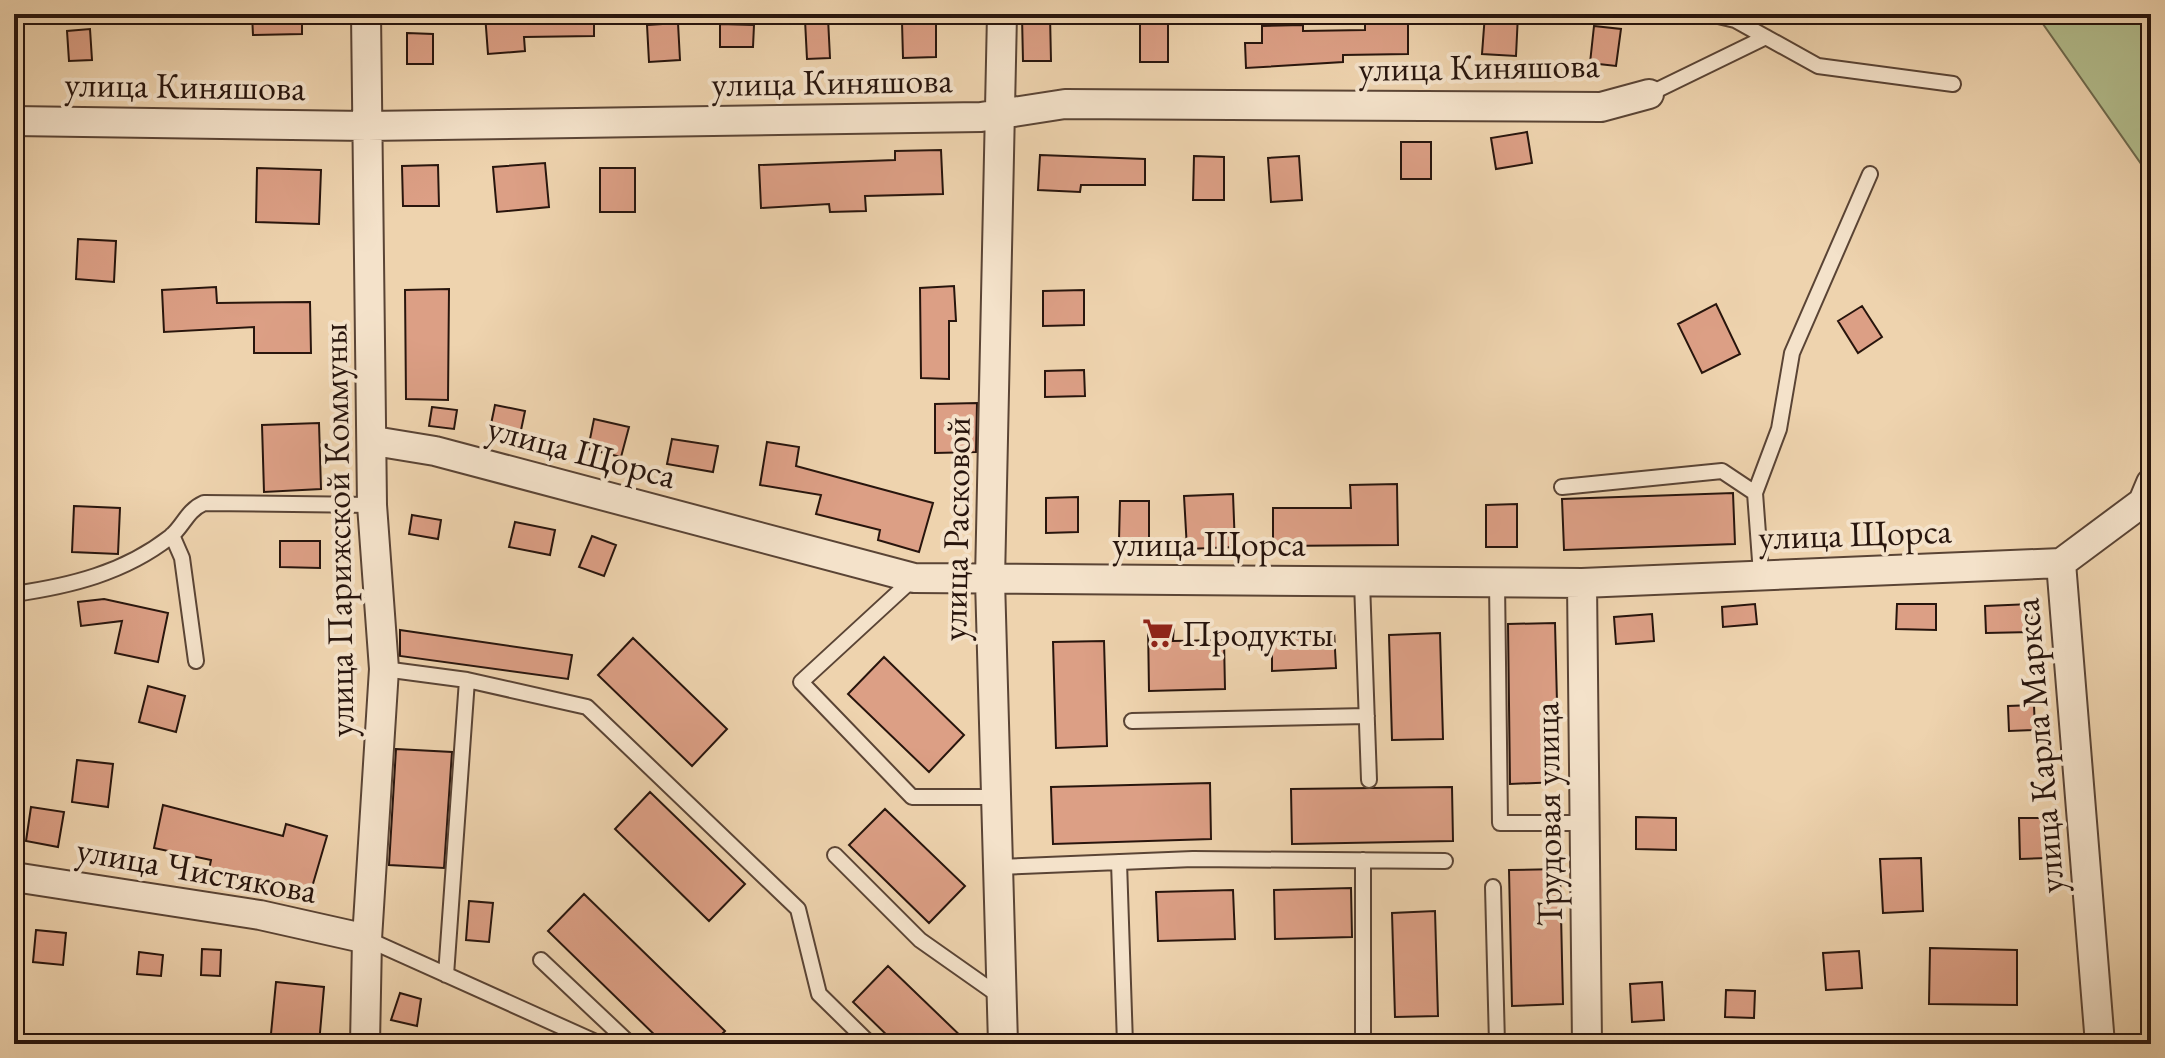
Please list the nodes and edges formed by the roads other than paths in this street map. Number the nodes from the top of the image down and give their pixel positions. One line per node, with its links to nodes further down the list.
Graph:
1 (366, 14): 9 (street, улица Парижской Коммуны)
2 (1002, 14): 7 (street, улица Расковой)
3 (1710, 14): 4 (lane)
4 (1766, 37): 5 (lane); 6 (lane)
5 (1953, 84)
6 (1649, 94): 7 (street, улица Киняшова)
7 (1002, 114): 9 (street, улица Киняшова); 20 (street, улица Расковой)
8 (14, 121): 9 (street, улица Киняшова)
9 (367, 126): 11 (street, улица Парижской Коммуны)
10 (1870, 174): 14 (lane)
11 (374, 441): 15 (street, улица Парижской Коммуны); 19 (street, улица Щорса)
12 (2151, 483): 17 (street, улица Карла Маркса)
13 (1562, 487): 14 (lane)
14 (1755, 493): 18 (lane)
15 (372, 505): 16 (lane); 26 (street, улица Парижской Коммуны)
16 (172, 535): 24 (lane); 25 (lane)
17 (2061, 563): 18 (street, улица Щорса); 53 (street, улица Карла Маркса)
18 (1761, 574): 23 (street, улица Щорса)
19 (914, 578): 20 (street, улица Щорса); 31 (lane)
20 (990, 580): 21 (street, улица Щорса); 31 (street, улица Расковой)
21 (1362, 582): 22 (street, улица Щорса); 28 (lane)
22 (1497, 582): 23 (street, улица Щорса); 32 (lane)
23 (1582, 583): 32 (street, Трудовая улица)
24 (14, 594)
25 (196, 661)
26 (384, 669): 27 (lane); 40 (street, улица Парижской Коммуны)
27 (467, 680): 42 (lane); 47 (lane)
28 (1367, 716): 29 (lane); 30 (lane)
29 (1132, 721)
30 (1369, 780)
31 (996, 797): 37 (street, улица Расковой)
32 (1585, 823): 52 (street, Трудовая улица)
33 (835, 855): 43 (lane)
34 (1363, 860): 35 (lane); 36 (lane); 50 (lane)
35 (1445, 861)
36 (1119, 862): 37 (lane); 49 (lane)
37 (998, 867): 43 (street, улица Расковой)
38 (14, 877): 40 (street, улица Чистякова)
39 (1493, 887): 51 (lane)
40 (367, 939): 42 (lane); 44 (street, улица Парижской Коммуны)
41 (541, 960): 46 (lane)
42 (446, 975): 45 (lane)
43 (1001, 997): 48 (street, улица Расковой)
44 (365, 1044)
45 (600, 1044)
46 (630, 1044)
47 (870, 1044)
48 (1003, 1044)
49 (1125, 1044)
50 (1363, 1044)
51 (1497, 1044)
52 (1587, 1044)
53 (2100, 1044)

